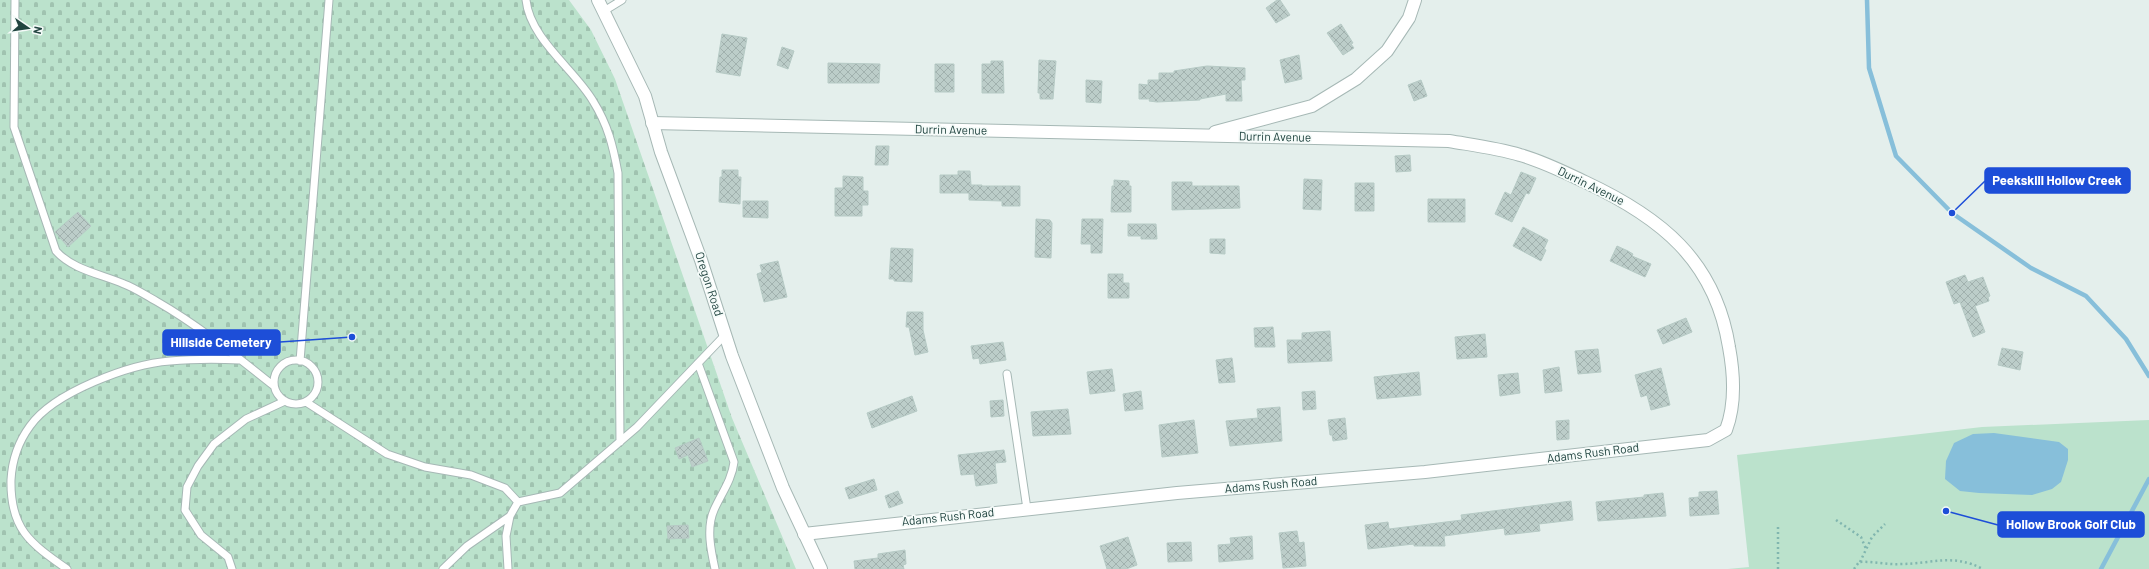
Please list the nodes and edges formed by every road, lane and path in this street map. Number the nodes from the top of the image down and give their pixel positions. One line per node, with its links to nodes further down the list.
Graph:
1 (15, 0): 11 (lane)
2 (329, 0): 12 (lane)
3 (526, 0): 19 (lane)
4 (598, 0): 7 (street, Oregon Road)
5 (622, 0): 7 (lane)
6 (1415, 0): 9 (street)
7 (604, 11): 8 (street, Oregon Road)
8 (652, 123): 9 (street, Durrin Avenue); 10 (street, Oregon Road)
9 (1202, 136): 18 (street, Durrin Avenue)
10 (725, 335): 13 (lane); 26 (street, Oregon Road)
11 (240, 360): 15 (lane); 29 (lane)
12 (300, 361): 15 (lane); 17 (lane)
13 (698, 363): 19 (lane); 33 (lane)
14 (1007, 374): 21 (lane)
15 (274, 386): 16 (lane)
16 (285, 401): 17 (lane); 30 (lane)
17 (306, 402): 20 (lane)
18 (1729, 422): 21 (street, Adams Rush Road)
19 (620, 442): 20 (lane)
20 (518, 502): 22 (lane)
21 (1027, 509): 26 (street, Adams Rush Road)
22 (510, 516): 31 (lane); 32 (lane)
23 (1836, 520): 27 (path)
24 (1885, 524): 27 (path)
25 (1778, 527): 35 (path)
26 (804, 534): 34 (street, Oregon Road)
27 (1866, 549): 28 (path)
28 (1860, 562): 36 (path); 37 (path)
29 (67, 569)
30 (232, 569)
31 (443, 569)
32 (508, 569)
33 (715, 569)
34 (821, 569)
35 (1778, 569)
36 (1854, 569)
37 (1983, 569)

